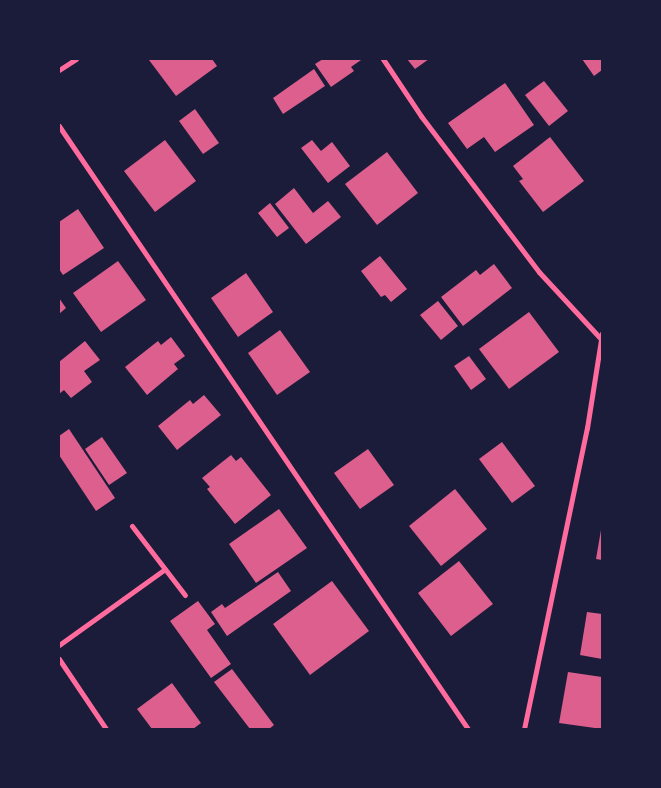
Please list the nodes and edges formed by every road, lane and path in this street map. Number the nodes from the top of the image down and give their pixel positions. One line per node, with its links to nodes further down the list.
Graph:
1 (76, 59): 3 (street)
2 (383, 59): 5 (street)
3 (59, 70)
4 (59, 126): 12 (street)
5 (602, 336): 13 (street)
6 (132, 526): 7 (street)
7 (165, 569): 8 (street); 9 (street)
8 (185, 595)
9 (59, 645)
10 (59, 659): 11 (street)
11 (106, 729)
12 (468, 729)
13 (524, 729)

